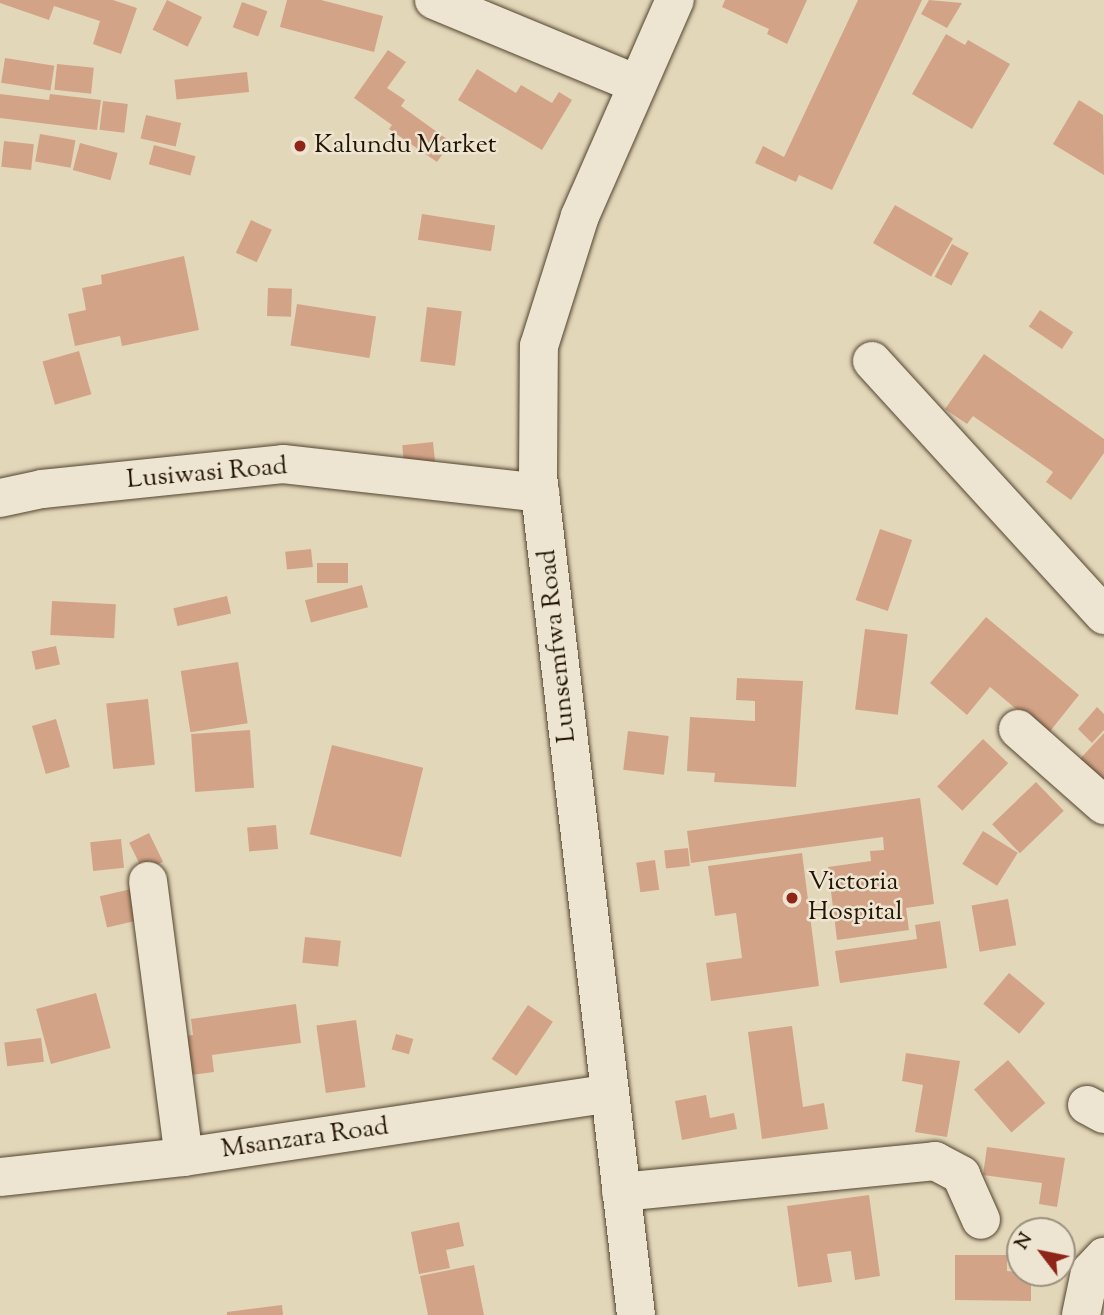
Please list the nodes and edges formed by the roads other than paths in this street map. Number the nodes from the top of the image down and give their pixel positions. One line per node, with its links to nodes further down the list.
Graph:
1 (434, 0): 3 (street)
2 (675, 0): 3 (street, Lunsemfwa Road)
3 (637, 84): 5 (street, Lunsemfwa Road)
4 (872, 362): 7 (street)
5 (540, 493): 6 (street, Lusiwasi Road); 11 (street, Lunsemfwa Road)
6 (0, 498)
7 (1104, 615)
8 (1018, 729): 9 (street)
9 (1104, 806)
10 (148, 881): 12 (street)
11 (608, 1094): 12 (street, Msanzara Road); 14 (street, Lunsemfwa Road)
12 (184, 1157): 13 (street, Msanzara Road)
13 (0, 1177)
14 (621, 1192): 15 (street); 17 (street, Lunsemfwa Road)
15 (981, 1220)
16 (1104, 1257): 18 (street)
17 (636, 1315)
18 (1081, 1315)

